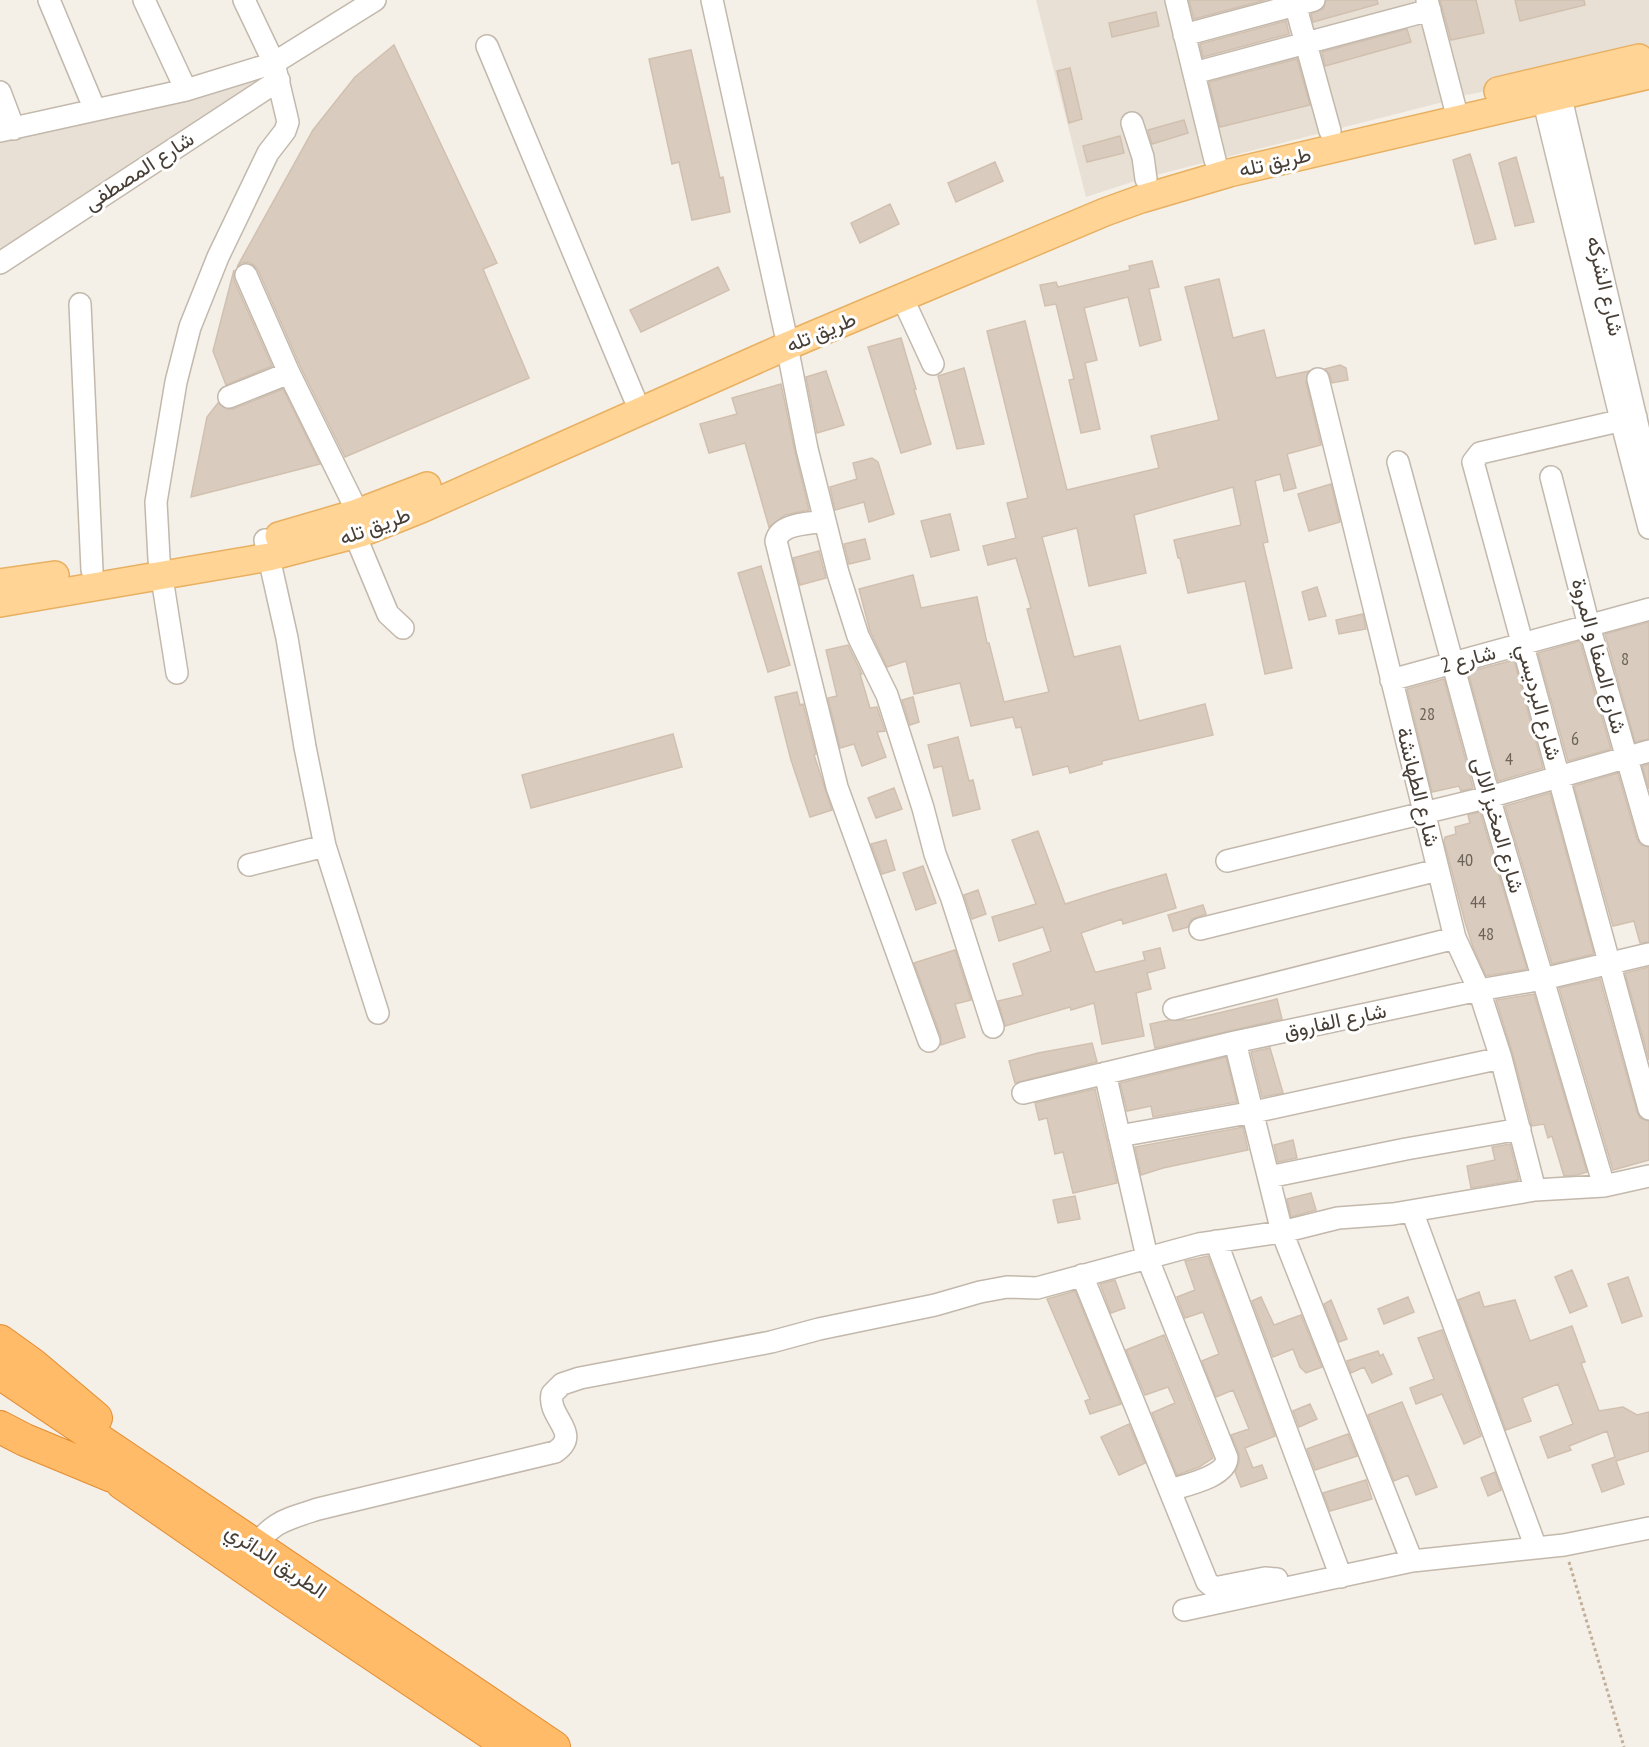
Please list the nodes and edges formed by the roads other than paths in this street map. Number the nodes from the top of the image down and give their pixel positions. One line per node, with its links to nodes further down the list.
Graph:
1 (49, 0): 19 (street)
2 (144, 0): 17 (street)
3 (244, 0): 13 (street)
4 (375, 0): 13 (street, شارع المصطفى)
5 (712, 0): 30 (street)
6 (1176, 0): 9 (street)
7 (1301, 2): 9 (street); 10 (street)
8 (1429, 5): 10 (street); 20 (street)
9 (1184, 35): 14 (street)
10 (1306, 43): 14 (street); 23 (street)
11 (487, 46): 36 (street)
12 (1649, 56): 16 (main road, طريق تله)
13 (276, 71): 17 (street); 26 (street, شارع المصطفى); 45 (street)
14 (1194, 73): 24 (street)
15 (1649, 75): 16 (main road, طريق تله)
16 (1550, 88): 20 (main road, طريق تله); 37 (street, شارع الشركه)
17 (186, 90): 19 (street)
18 (0, 92): 22 (street)
19 (95, 110): 22 (street)
20 (1456, 110): 23 (main road, طريق تله); 28 (main road, طريق تله)
21 (1132, 123): 25 (street)
22 (7, 130)
23 (1330, 131): 24 (main road, طريق تله)
24 (1215, 160): 25 (main road, طريق تله)
25 (1146, 179): 30 (main road, طريق تله)
26 (0, 263)
27 (246, 275): 32 (street)
28 (902, 297): 30 (main road, طريق تله); 31 (street)
29 (80, 304): 46 (street)
30 (786, 339): 34 (main road, طريق تله); 41 (street)
31 (933, 364)
32 (289, 374): 35 (street); 42 (street)
33 (1318, 379): 55 (street, شارع الطهانشة)
34 (670, 390): 36 (main road, طريق تله); 42 (main road, طريق تله)
35 (229, 397)
36 (634, 397): 42 (main road, طريق تله)
37 (1628, 419): 40 (street, شارع الشركه); 52 (street, شارع البرديسي)
38 (1398, 462): 53 (street, شارع المخبز الالى)
39 (1551, 477): 50 (street, شارع الصفا و المروة)
40 (1644, 491): 43 (street, شارع الشركه)
41 (824, 521): 74 (street); 75 (street)
42 (357, 524): 44 (main road, طريق تله); 51 (street)
43 (1649, 528)
44 (267, 548): 45 (main road, طريق تله); 62 (street)
45 (161, 567): 46 (main road, طريق تله); 48 (main road, طريق تله); 54 (street)
46 (92, 570): 47 (main road, طريق تله)
47 (0, 583)
48 (0, 603)
49 (1649, 609): 50 (street, شارع 2)
50 (1589, 626): 52 (street, شارع 2); 57 (street, شارع الصفا و المروة)
51 (403, 628)
52 (1523, 644): 53 (street, شارع 2); 58 (street, شارع البرديسي)
53 (1452, 663): 55 (street, شارع 2); 59 (street, شارع المخبز الالى)
54 (177, 673)
55 (1391, 680): 60 (street, شارع الطهانشة)
56 (1649, 751): 57 (street)
57 (1627, 757): 58 (street); 61 (street, شارع الصفا و المروة)
58 (1559, 777): 59 (street); 69 (street, شارع البرديسي)
59 (1489, 796): 60 (street); 70 (street, شارع المخبز الالى)
60 (1424, 813): 63 (street); 65 (street, شارع الطهانشة)
61 (1649, 835)
62 (325, 846): 64 (street); 73 (street)
63 (1227, 861)
64 (249, 865)
65 (1438, 870): 66 (street); 67 (street, شارع الطهانشة)
66 (1200, 929)
67 (1455, 938): 71 (street, شارع الطهانشة); 72 (street)
68 (1649, 954): 69 (street, شارع الفاروق)
69 (1610, 963): 70 (street, شارع الفاروق); 80 (street, شارع البرديسي)
70 (1543, 979): 71 (street, شارع الفاروق); 86 (street, شارع المخبز الالى)
71 (1479, 990): 76 (street, شارع الفاروق); 77 (street, شارع الطهانشة)
72 (1174, 1009)
73 (378, 1013)
74 (993, 1027)
75 (928, 1041)
76 (1235, 1042): 78 (street, شارع الفاروق); 81 (street)
77 (1501, 1058): 81 (street); 82 (street, شارع الطهانشة)
78 (1105, 1073): 79 (street, شارع الفاروق); 83 (street)
79 (1023, 1093)
80 (1649, 1109)
81 (1254, 1112): 83 (street); 85 (street)
82 (1520, 1129): 85 (street); 87 (street, شارع الطهانشة)
83 (1119, 1136): 91 (street)
84 (1649, 1176): 86 (street)
85 (1269, 1177): 89 (street)
86 (1604, 1186): 87 (street)
87 (1535, 1190): 88 (street)
88 (1412, 1210): 89 (street); 101 (street)
89 (1282, 1232): 90 (street); 103 (street)
90 (1216, 1241): 91 (street); 104 (street)
91 (1147, 1257): 92 (street); 98 (street)
92 (1082, 1275): 98 (street); 102 (street)
93 (0, 1341): 99 (highway)
94 (0, 1373): 99 (highway, الطريق الدائري)
95 (0, 1399): 97 (highway, الطريق الدائري)
96 (0, 1427): 97 (highway)
97 (112, 1476): 102 (highway, الطريق الدائري)
98 (1170, 1490): 105 (street)
99 (187, 1501): 102 (highway, الطريق الدائري)
100 (1649, 1528): 101 (street)
101 (1536, 1548): 103 (street)
102 (248, 1556): 107 (highway, الطريق الدائري); 108 (highway, الطريق الدائري)
103 (1412, 1561): 104 (street)
104 (1341, 1576): 105 (street)
105 (1292, 1587): 106 (street)
106 (1184, 1610)
107 (511, 1747)
108 (554, 1747)

